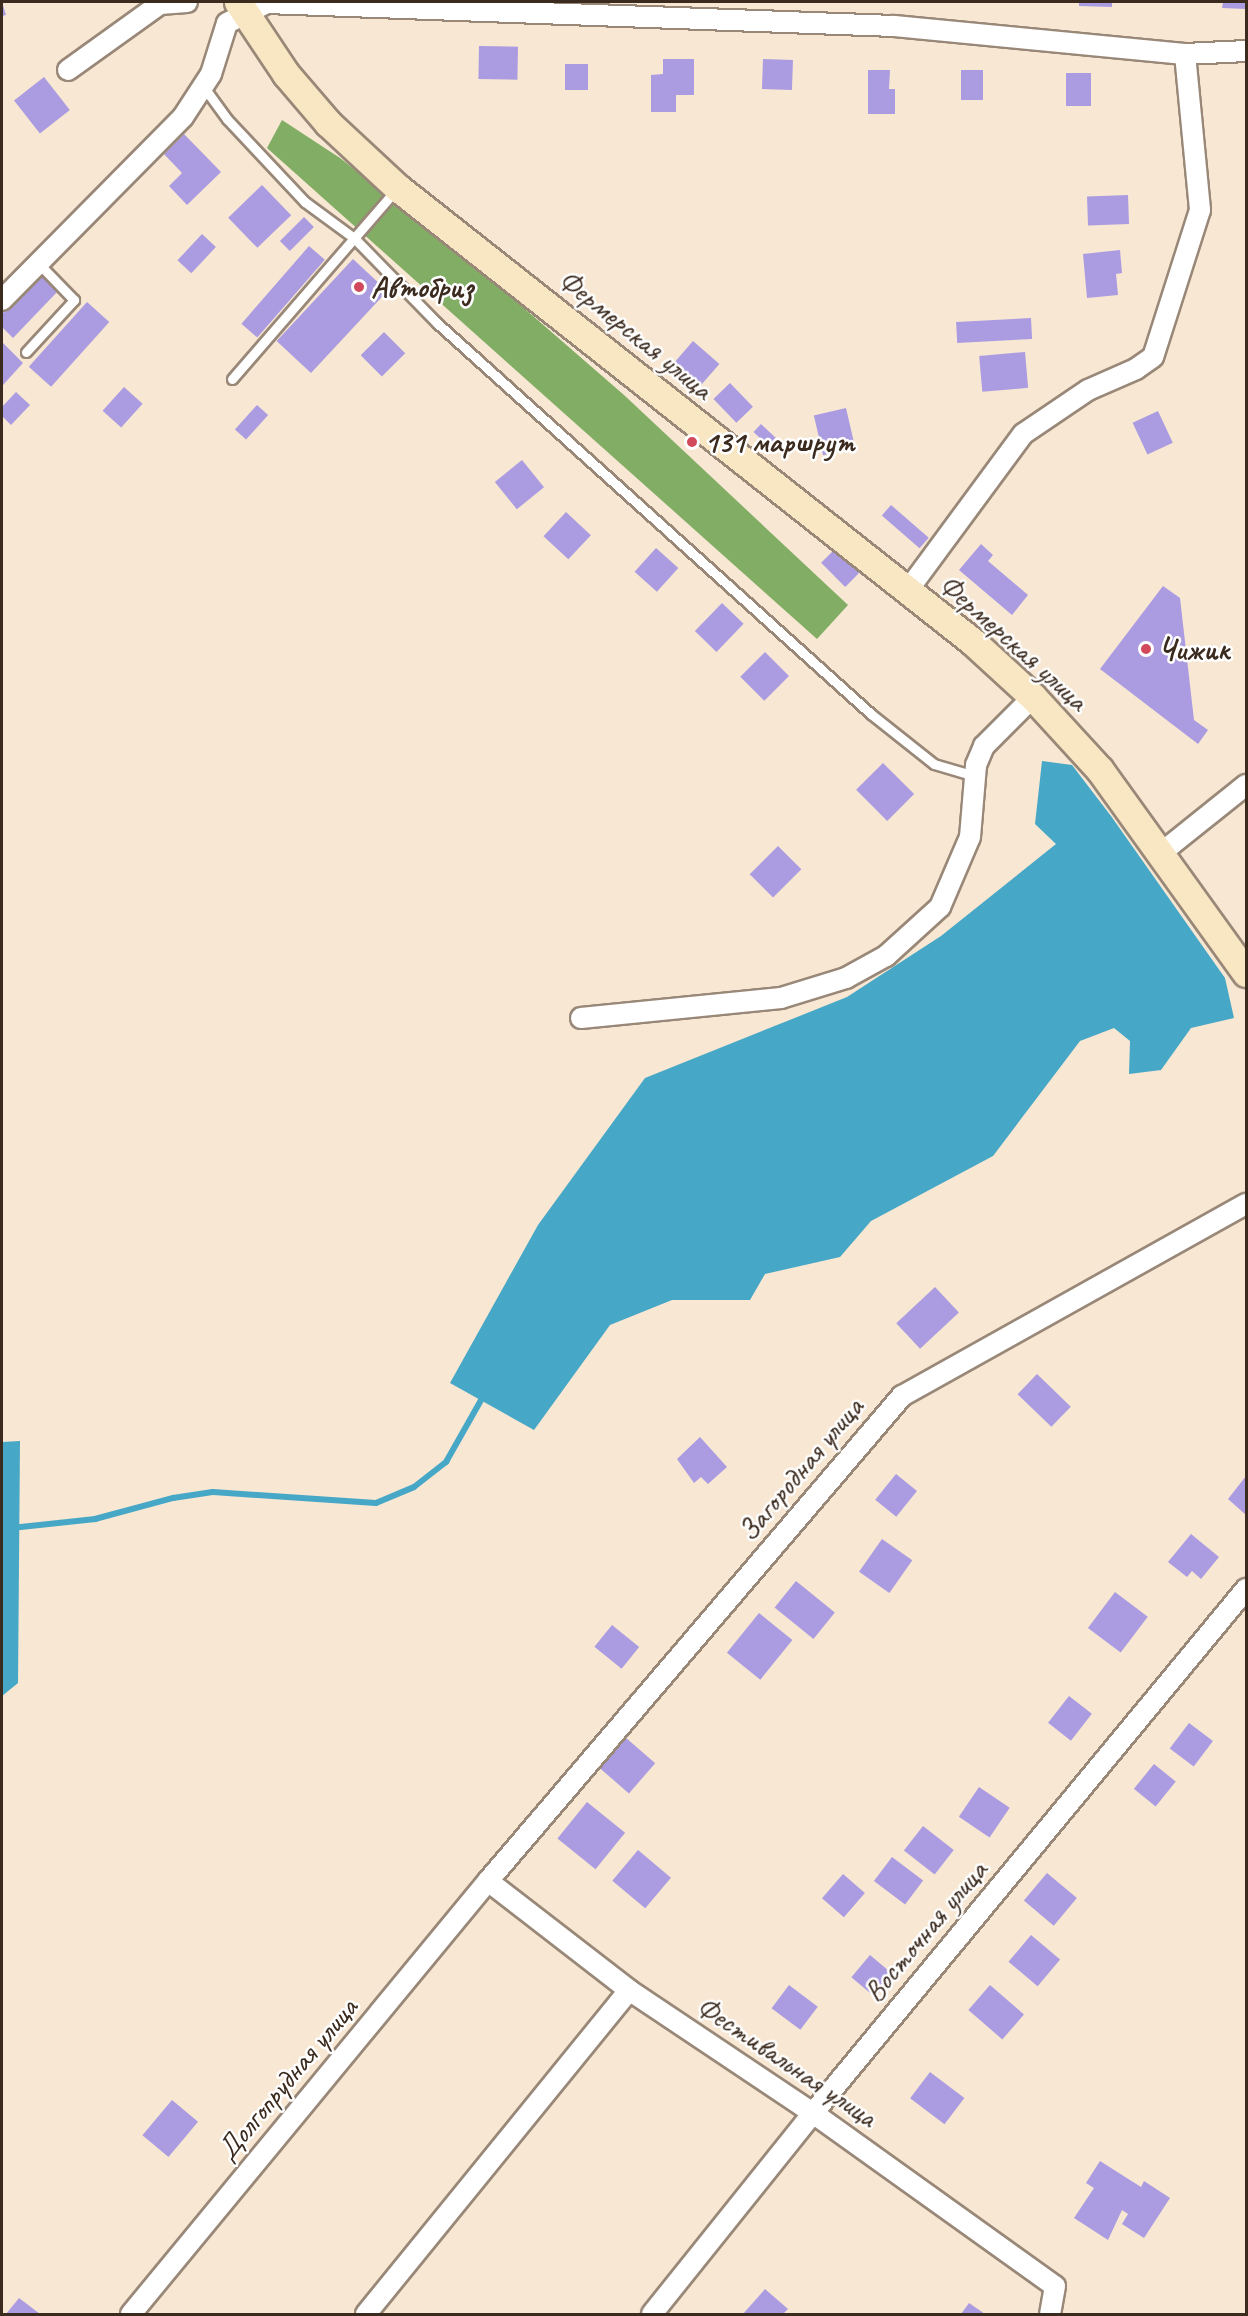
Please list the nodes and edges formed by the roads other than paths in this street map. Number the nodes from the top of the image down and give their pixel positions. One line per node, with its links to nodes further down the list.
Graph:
1 (187, 2): 2 (street)
2 (155, 3): 6 (street)
3 (242, 8): 5 (street); 7 (street); 8 (street, Фермерская улица)
4 (1246, 51): 5 (street)
5 (1185, 54): 14 (street)
6 (68, 70)
7 (203, 86): 9 (lane); 10 (street)
8 (398, 188): 9 (lane); 14 (street, Фермерская улица)
9 (354, 238): 13 (lane); 16 (lane)
10 (38, 263): 11 (street); 12 (lane)
11 (2, 300)
12 (26, 352)
13 (232, 379)
14 (908, 590): 15 (street, Фермерская улица)
15 (1033, 697): 16 (street); 18 (street, Фермерская улица)
16 (975, 776): 20 (street)
17 (1246, 785): 18 (street)
18 (1161, 853): 19 (street, Фермерская улица)
19 (1246, 973)
20 (581, 1018)
21 (1246, 1204): 23 (street, Загородная улица)
22 (1246, 1589): 25 (street, Восточная улица)
23 (489, 1881): 24 (street, Фестивальная улица); 26 (street, Долгопрудная улица)
24 (629, 1990): 25 (street, Фестивальная улица); 27 (street)
25 (813, 2113): 28 (street, Восточная улица); 29 (street, Фестивальная улица)
26 (131, 2314)
27 (366, 2314)
28 (652, 2314)
29 (1050, 2314)

